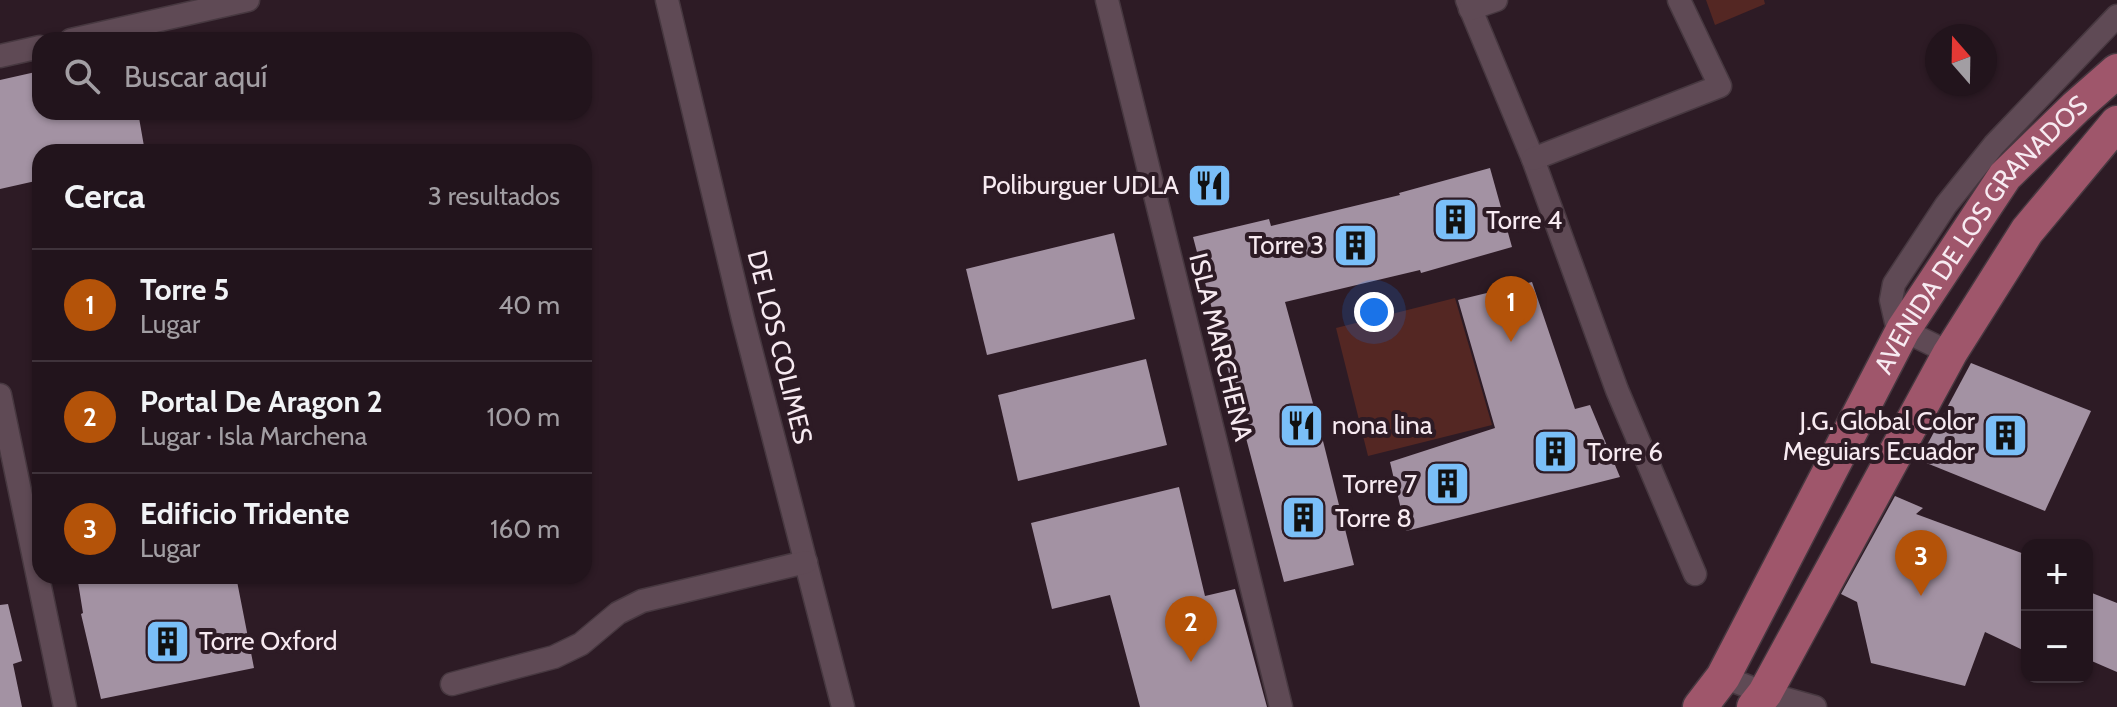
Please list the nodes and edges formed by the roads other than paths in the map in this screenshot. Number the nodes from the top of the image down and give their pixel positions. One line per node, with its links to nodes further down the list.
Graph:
1 (248, 0): 8 (street)
2 (667, 0): 18 (street, DE LOS COLIMES)
3 (1107, 0): 26 (street, ISLA MARCHENA)
4 (1496, 0): 6 (street)
5 (1679, 0): 13 (street)
6 (1468, 5): 13 (street)
7 (2117, 16): 14 (street)
8 (106, 32)
9 (32, 49): 10 (street)
10 (0, 56)
11 (2117, 71): 14 (main road, AVENIDA DE LOS GRANADOS)
12 (2117, 123): 15 (main road, AVENIDA DE LOS GRANADOS)
13 (1533, 159): 19 (street)
14 (1903, 330): 15 (street); 21 (main road, AVENIDA DE LOS GRANADOS)
15 (1950, 353): 23 (main road, AVENIDA DE LOS GRANADOS)
16 (0, 395): 17 (street)
17 (32, 549)
18 (806, 562): 22 (street); 25 (street, DE LOS COLIMES)
19 (1695, 574)
20 (39, 584): 24 (street)
21 (1723, 677): 23 (street); 27 (main road, AVENIDA DE LOS GRANADOS)
22 (452, 684)
23 (1760, 700): 28 (street)
24 (65, 707)
25 (843, 707)
26 (1281, 707)
27 (1700, 707)
28 (1815, 707)

